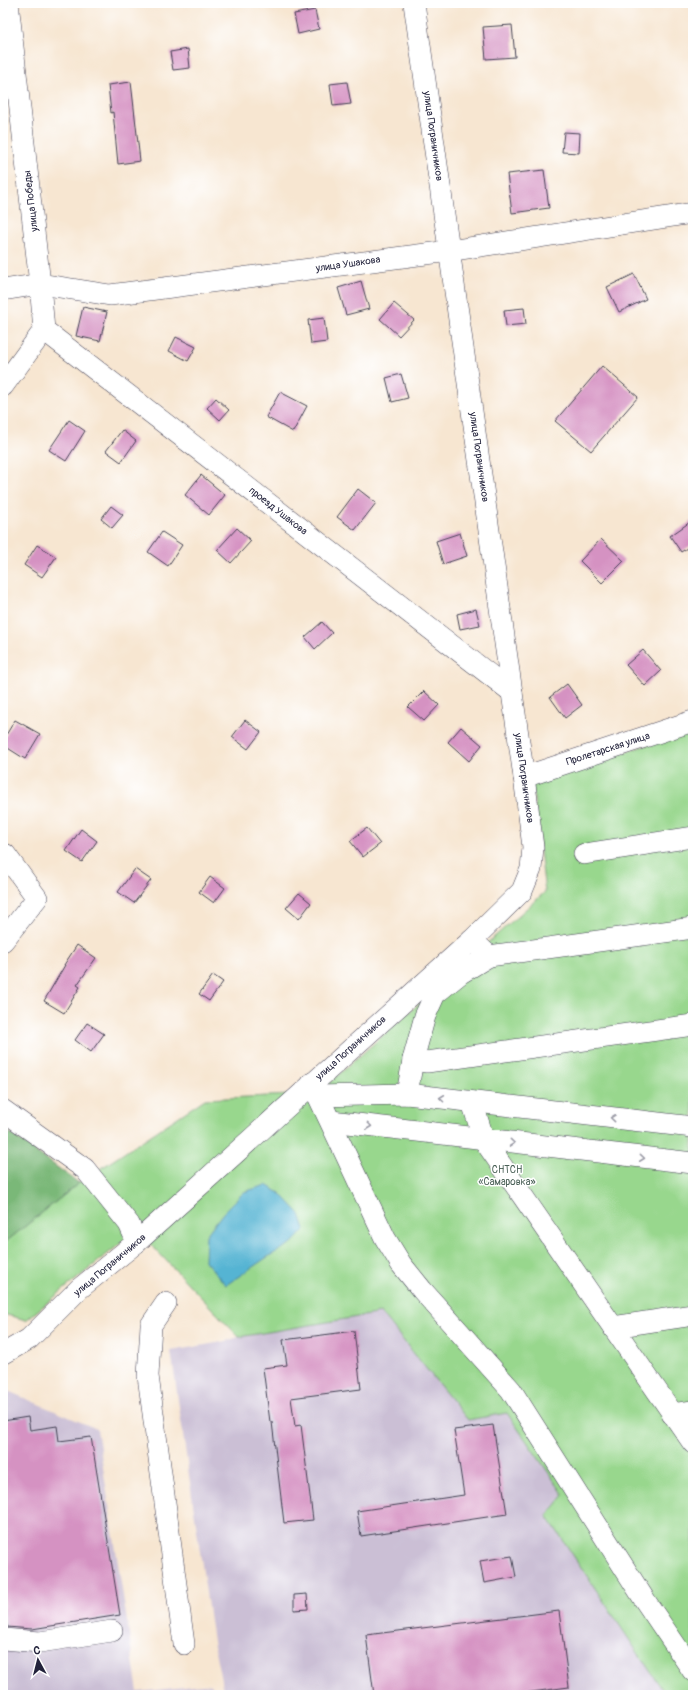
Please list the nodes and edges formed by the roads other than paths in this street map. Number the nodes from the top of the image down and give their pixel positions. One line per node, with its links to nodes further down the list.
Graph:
1 (8, 3): 5 (street, улица Победы)
2 (414, 3): 4 (street, улица Пограничников)
3 (693, 213): 4 (street, улица Ушакова)
4 (450, 250): 5 (street, улица Ушакова); 9 (street, улица Пограничников)
5 (40, 284): 6 (street, улица Ушакова); 7 (street, улица Победы)
6 (3, 290)
7 (44, 330): 8 (street); 9 (street, проезд Ушакова)
8 (3, 386)
9 (512, 692): 11 (street, улица Пограничников)
10 (693, 721): 11 (street, Пролетарская улица)
11 (524, 777): 16 (street, улица Пограничников)
12 (693, 837): 14 (street)
13 (5, 854): 17 (street)
14 (584, 854)
15 (693, 928): 18 (street)
16 (472, 940): 18 (street); 21 (street, улица Пограничников)
17 (3, 941)
18 (489, 956): 20 (street)
19 (693, 1025): 20 (street)
20 (413, 1060): 22 (street)
21 (315, 1090): 22 (street); 25 (street); 29 (street, улица Пограничников)
22 (407, 1094): 23 (street, one-way to 22)
23 (472, 1102): 26 (street, one-way to 23); 27 (street)
24 (3, 1110): 29 (street)
25 (331, 1121): 27 (street, one-way to 27); 40 (street)
26 (693, 1127)
27 (484, 1140): 28 (street, one-way to 28); 32 (street)
28 (693, 1163)
29 (137, 1242): 33 (street, улица Пограничников)
30 (166, 1303): 39 (street)
31 (693, 1315): 32 (street)
32 (613, 1327): 35 (street)
33 (3, 1354)
34 (693, 1411): 35 (street)
35 (672, 1414): 36 (street)
36 (693, 1443)
37 (112, 1631): 38 (street)
38 (3, 1639)
39 (184, 1644)
40 (693, 1671)

